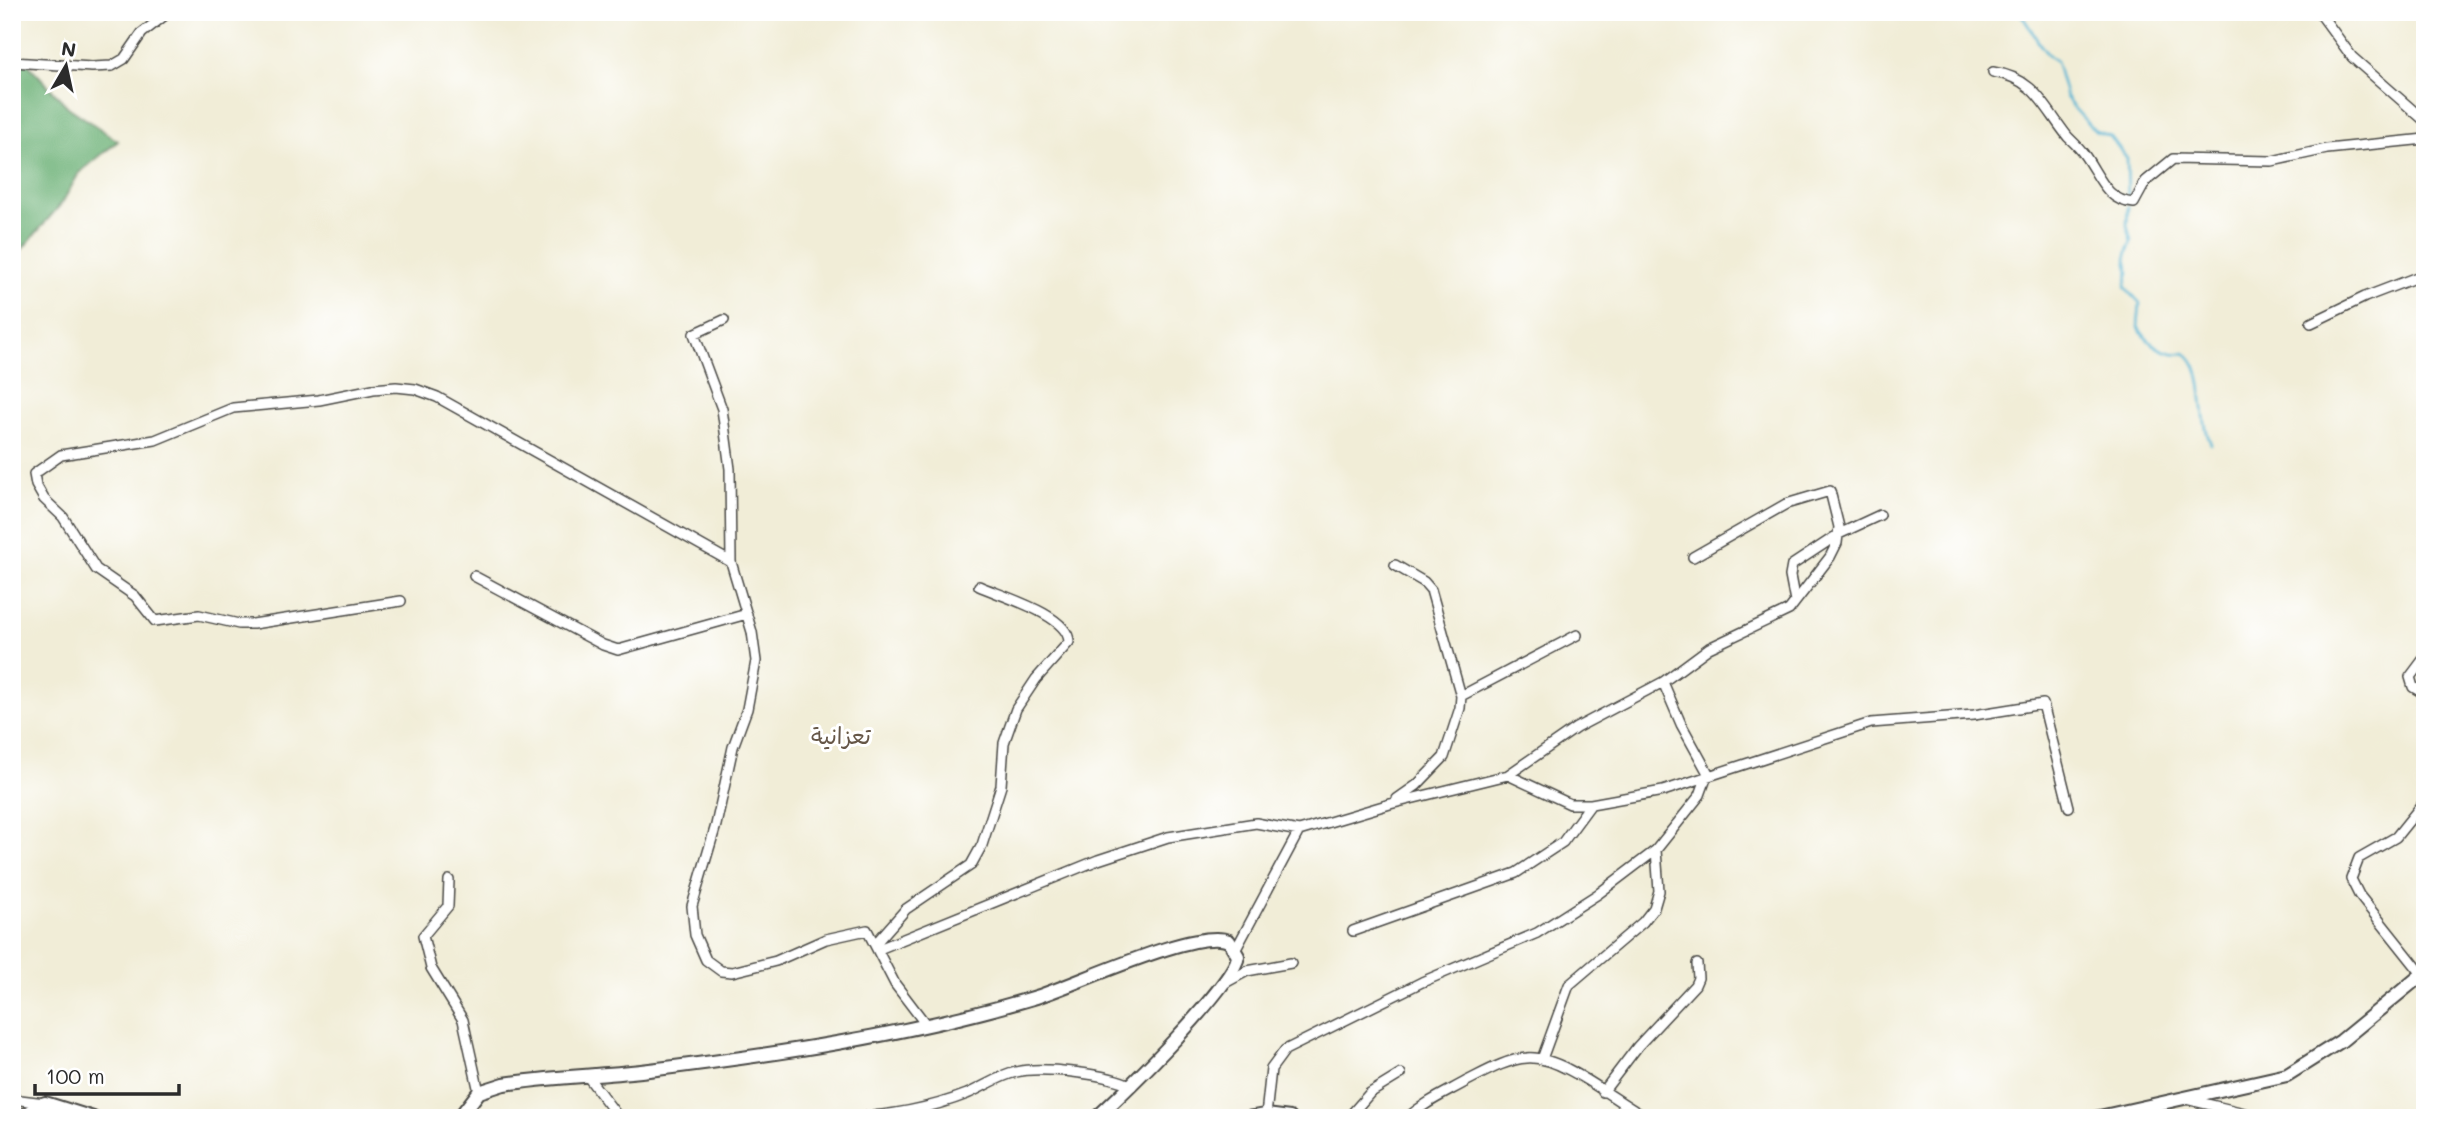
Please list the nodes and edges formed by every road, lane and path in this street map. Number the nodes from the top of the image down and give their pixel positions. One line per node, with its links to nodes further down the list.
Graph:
1 (169, 12): 3 (street)
2 (2319, 12): 5 (street)
3 (12, 62)
4 (1993, 72): 6 (street)
5 (2425, 121)
6 (2425, 139)
7 (2425, 274): 9 (street)
8 (724, 320): 13 (street)
9 (2311, 323)
10 (1880, 515): 11 (street)
11 (1839, 534): 12 (street); 18 (street); 18 (street)
12 (1693, 557)
13 (731, 562): 17 (street); 19 (street)
14 (1395, 565): 24 (street)
15 (474, 576): 19 (street)
16 (979, 586): 35 (street)
17 (401, 601)
18 (1795, 602): 22 (street)
19 (747, 614): 35 (street)
20 (1577, 635): 24 (street)
21 (2425, 657): 23 (street)
22 (1663, 682): 25 (street); 26 (street)
23 (2425, 694)
24 (1461, 696): 28 (street)
25 (1708, 774): 29 (street); 30 (street); 32 (street)
26 (1508, 775): 28 (street); 29 (street)
27 (2425, 801): 39 (street)
28 (1390, 804): 31 (street)
29 (1591, 804): 34 (street)
30 (2069, 807)
31 (1299, 831): 35 (street); 36 (street)
32 (1656, 849): 42 (street); 52 (street)
33 (449, 880): 46 (street)
34 (1353, 931)
35 (878, 946): 41 (street)
36 (1236, 949): 40 (street); 41 (street)
37 (1291, 963): 40 (street)
38 (1697, 964): 47 (street)
39 (2423, 973): 49 (street)
40 (1220, 986): 45 (street)
41 (927, 1026): 44 (street)
42 (1542, 1059): 47 (street); 62 (street)
43 (1401, 1074): 61 (street)
44 (588, 1077): 46 (street); 56 (street)
45 (1132, 1086): 57 (street); 58 (street)
46 (479, 1092): 55 (street)
47 (1603, 1092): 63 (street)
48 (12, 1099): 50 (street)
49 (2186, 1100): 51 (street); 64 (street)
50 (45, 1103): 53 (street); 54 (street)
51 (2227, 1114): 65 (street)
52 (1266, 1115): 59 (street); 60 (street)
53 (20, 1118)
54 (93, 1118)
55 (459, 1118)
56 (619, 1118)
57 (847, 1118)
58 (1096, 1118)
59 (1248, 1118)
60 (1290, 1118)
61 (1348, 1118)
62 (1407, 1118)
63 (1647, 1118)
64 (2095, 1118)
65 (2265, 1118)

